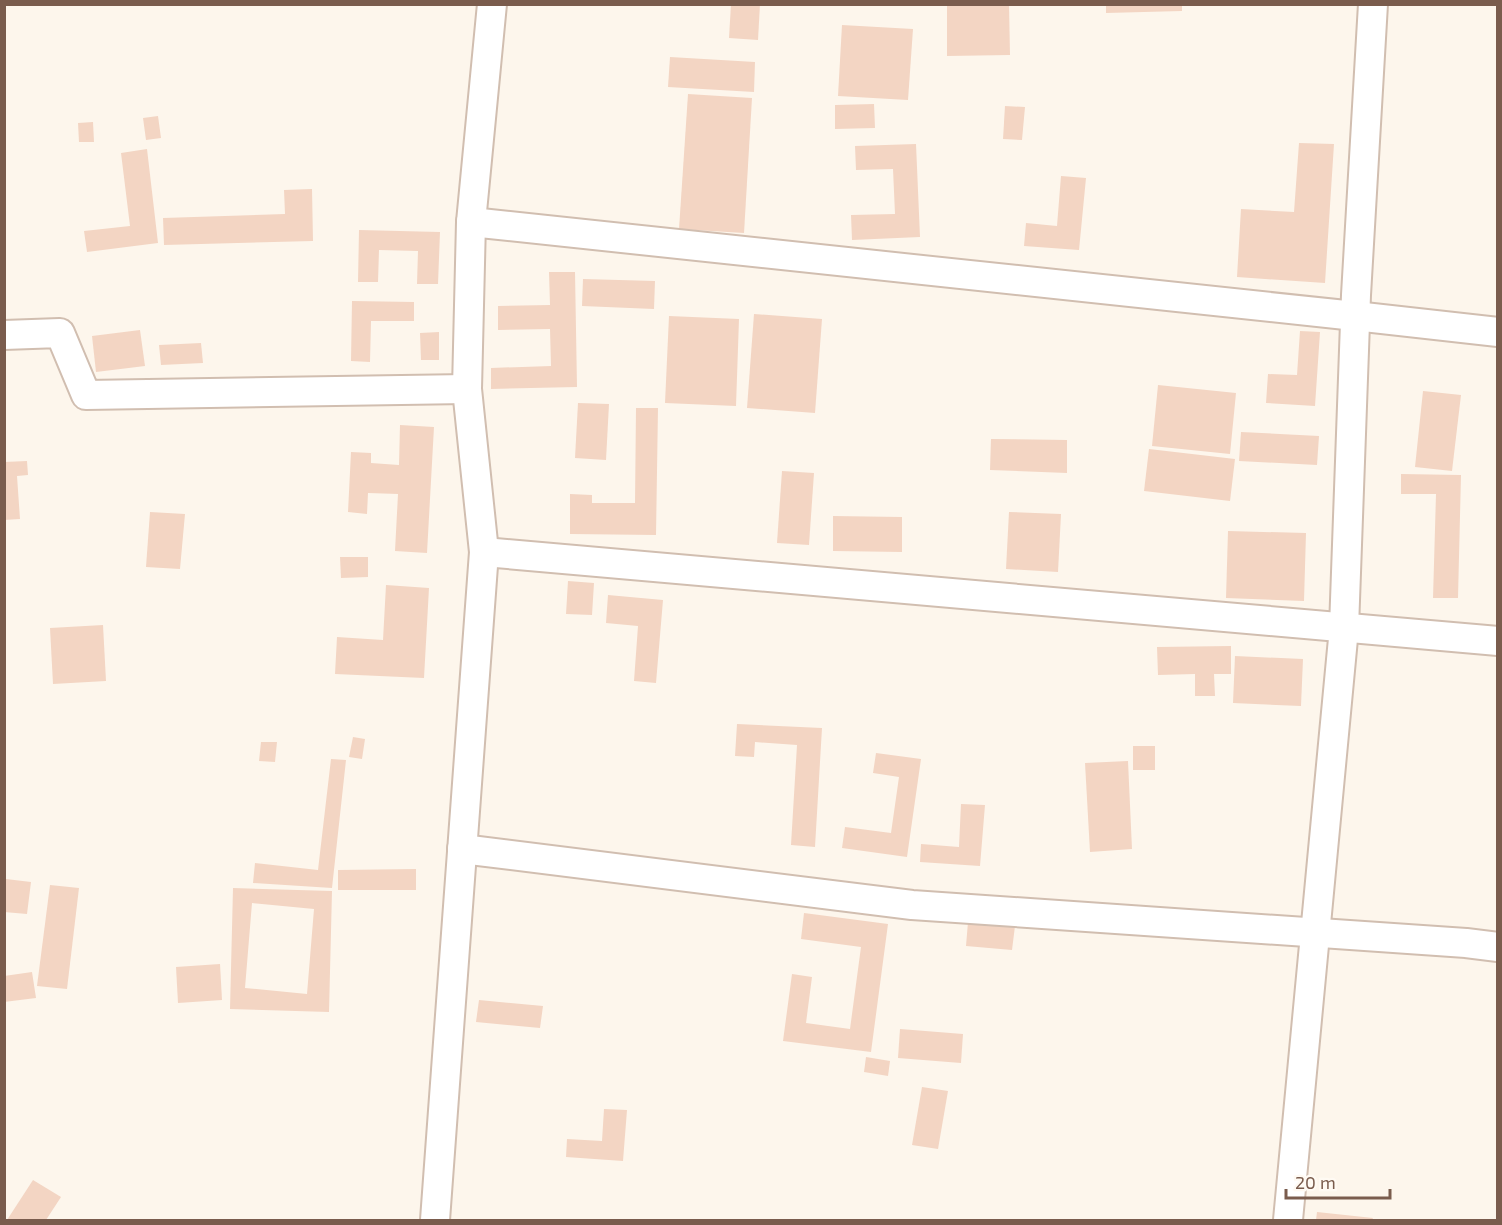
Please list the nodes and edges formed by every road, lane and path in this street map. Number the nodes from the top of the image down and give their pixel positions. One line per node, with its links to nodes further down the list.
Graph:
1 (492, 4): 3 (street)
2 (1373, 4): 4 (street)
3 (471, 222): 4 (street); 7 (street)
4 (1355, 316): 5 (street); 9 (street)
5 (1497, 332)
6 (4, 335): 7 (street)
7 (467, 389): 8 (street)
8 (484, 552): 9 (street); 11 (street)
9 (1344, 628): 10 (street); 12 (street)
10 (1497, 641)
11 (462, 849): 12 (street); 14 (street)
12 (1315, 933): 13 (street); 15 (street)
13 (1497, 947)
14 (435, 1221)
15 (1288, 1221)

